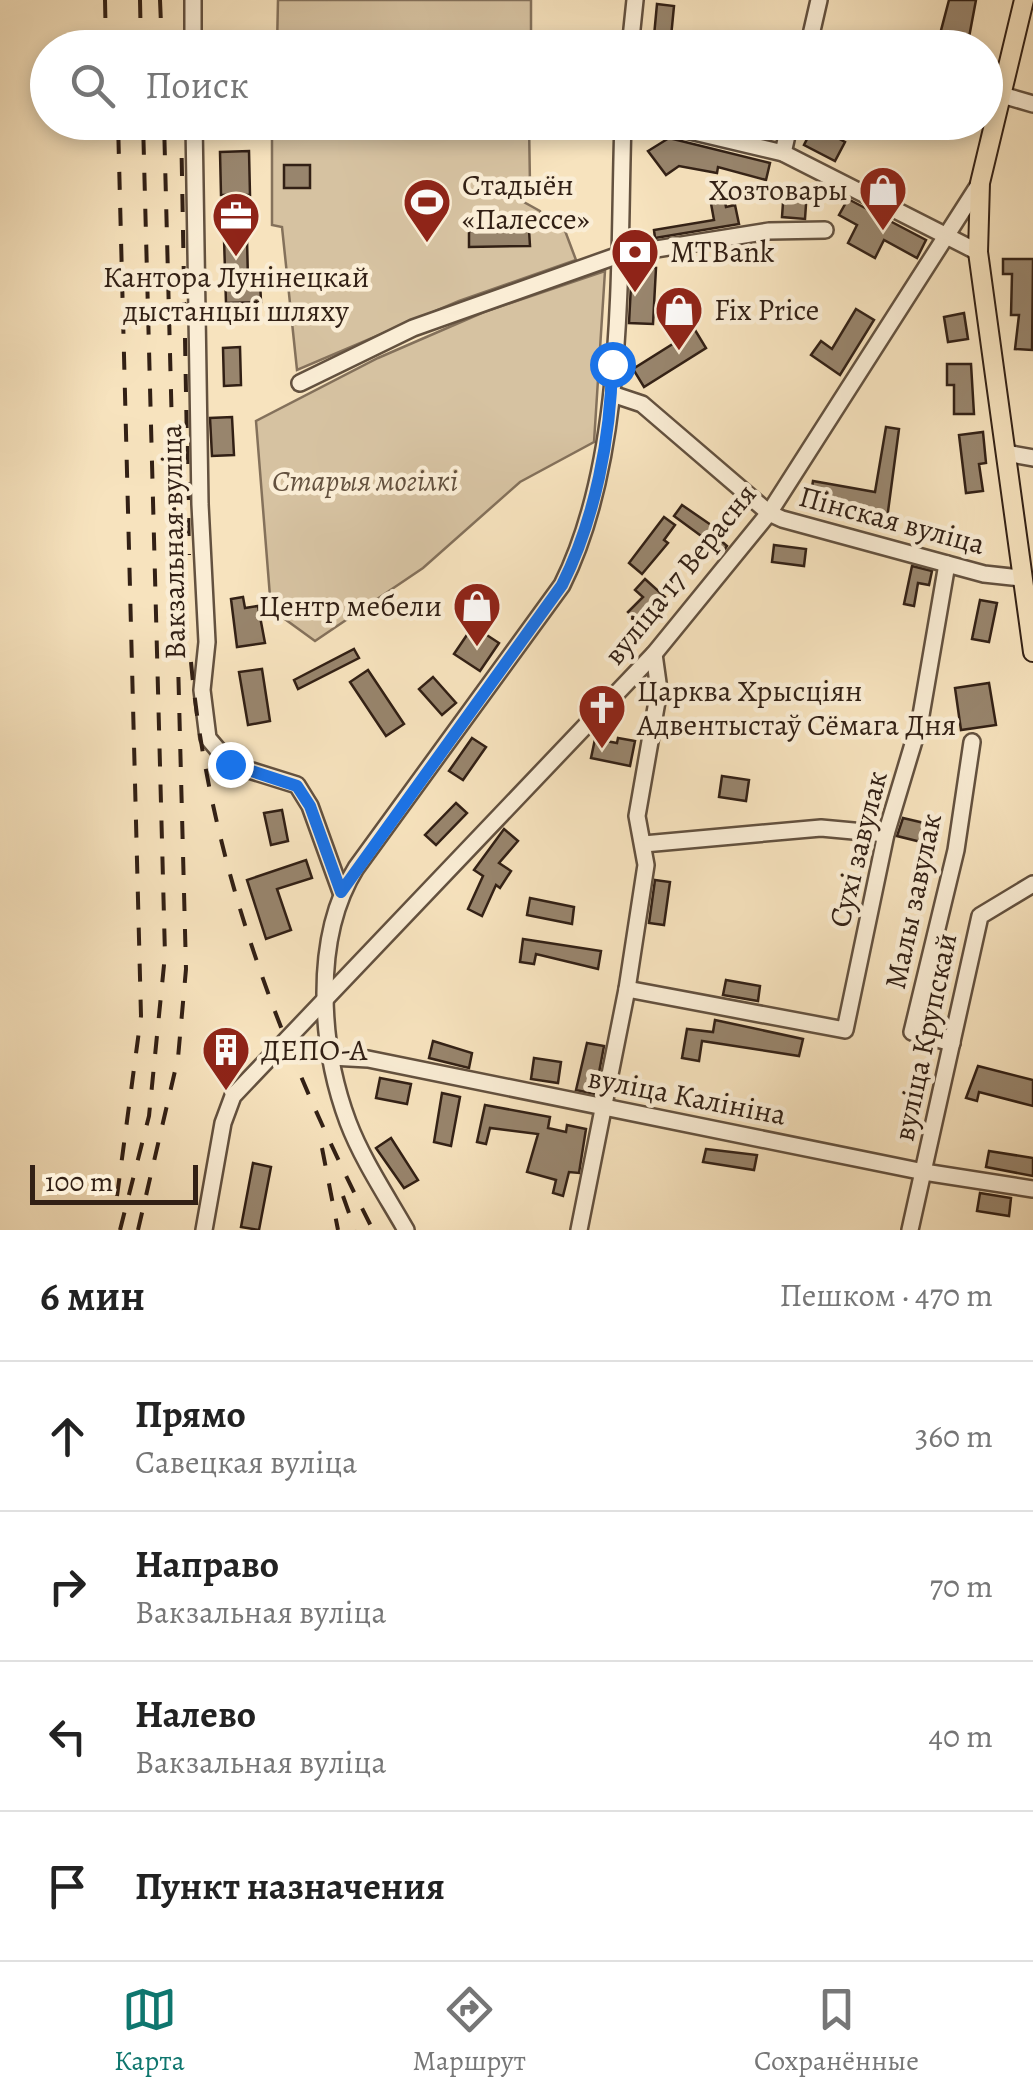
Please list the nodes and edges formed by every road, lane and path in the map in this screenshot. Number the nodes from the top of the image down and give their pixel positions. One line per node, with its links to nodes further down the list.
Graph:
1 (193, 0): 5 (street)
2 (635, 0): 6 (street)
3 (819, 0): 7 (street)
4 (1024, 0): 8 (main road)
5 (194, 30)
6 (632, 30)
7 (812, 30)
8 (1003, 91)
9 (1003, 95): 10 (street)
10 (1033, 104)
11 (194, 140): 35 (street, Вакзальная вуліца)
12 (622, 140): 21 (street)
13 (728, 140): 16 (street)
14 (786, 140): 16 (street)
15 (991, 140): 17 (main road)
16 (783, 153): 19 (street)
17 (980, 183): 19 (street, вуліца 17 Верасня); 20 (main road)
18 (825, 230): 21 (street)
19 (946, 233): 20 (street); 26 (street, вуліца 17 Верасня)
20 (978, 252): 24 (main road)
21 (619, 255): 22 (street); 23 (street)
22 (300, 383)
23 (612, 394): 26 (street, Пінская вуліца); 35 (street)
24 (1006, 453): 25 (street); 28 (main road)
25 (1033, 458)
26 (769, 513): 27 (street, Пінская вуліца); 30 (street, вуліца 17 Верасня)
27 (947, 564): 28 (street, Пінская вуліца); 32 (street, Сухі завулак)
28 (1021, 578): 29 (main road)
29 (1033, 652)
30 (654, 654): 33 (street); 37 (street, вуліца 17 Верасня)
31 (972, 742): 38 (street, Малы завулак)
32 (886, 834): 33 (street); 36 (street, Сухі завулак)
33 (644, 844): 36 (street)
34 (1033, 884): 38 (street, вуліца Крупскай)
35 (341, 892): 37 (street)
36 (627, 990): 40 (street)
37 (326, 1000): 39 (street); 43 (street, вуліца 17 Верасня)
38 (952, 1043): 41 (street, вуліца Крупскай)
39 (331, 1057): 40 (street, вуліца Калініна); 44 (street)
40 (605, 1108): 41 (street, вуліца Калініна); 45 (street)
41 (924, 1172): 42 (street, вуліца Калініна); 46 (street, вуліца Крупскай)
42 (1033, 1189)
43 (204, 1230)
44 (406, 1230)
45 (579, 1230)
46 (910, 1230)

